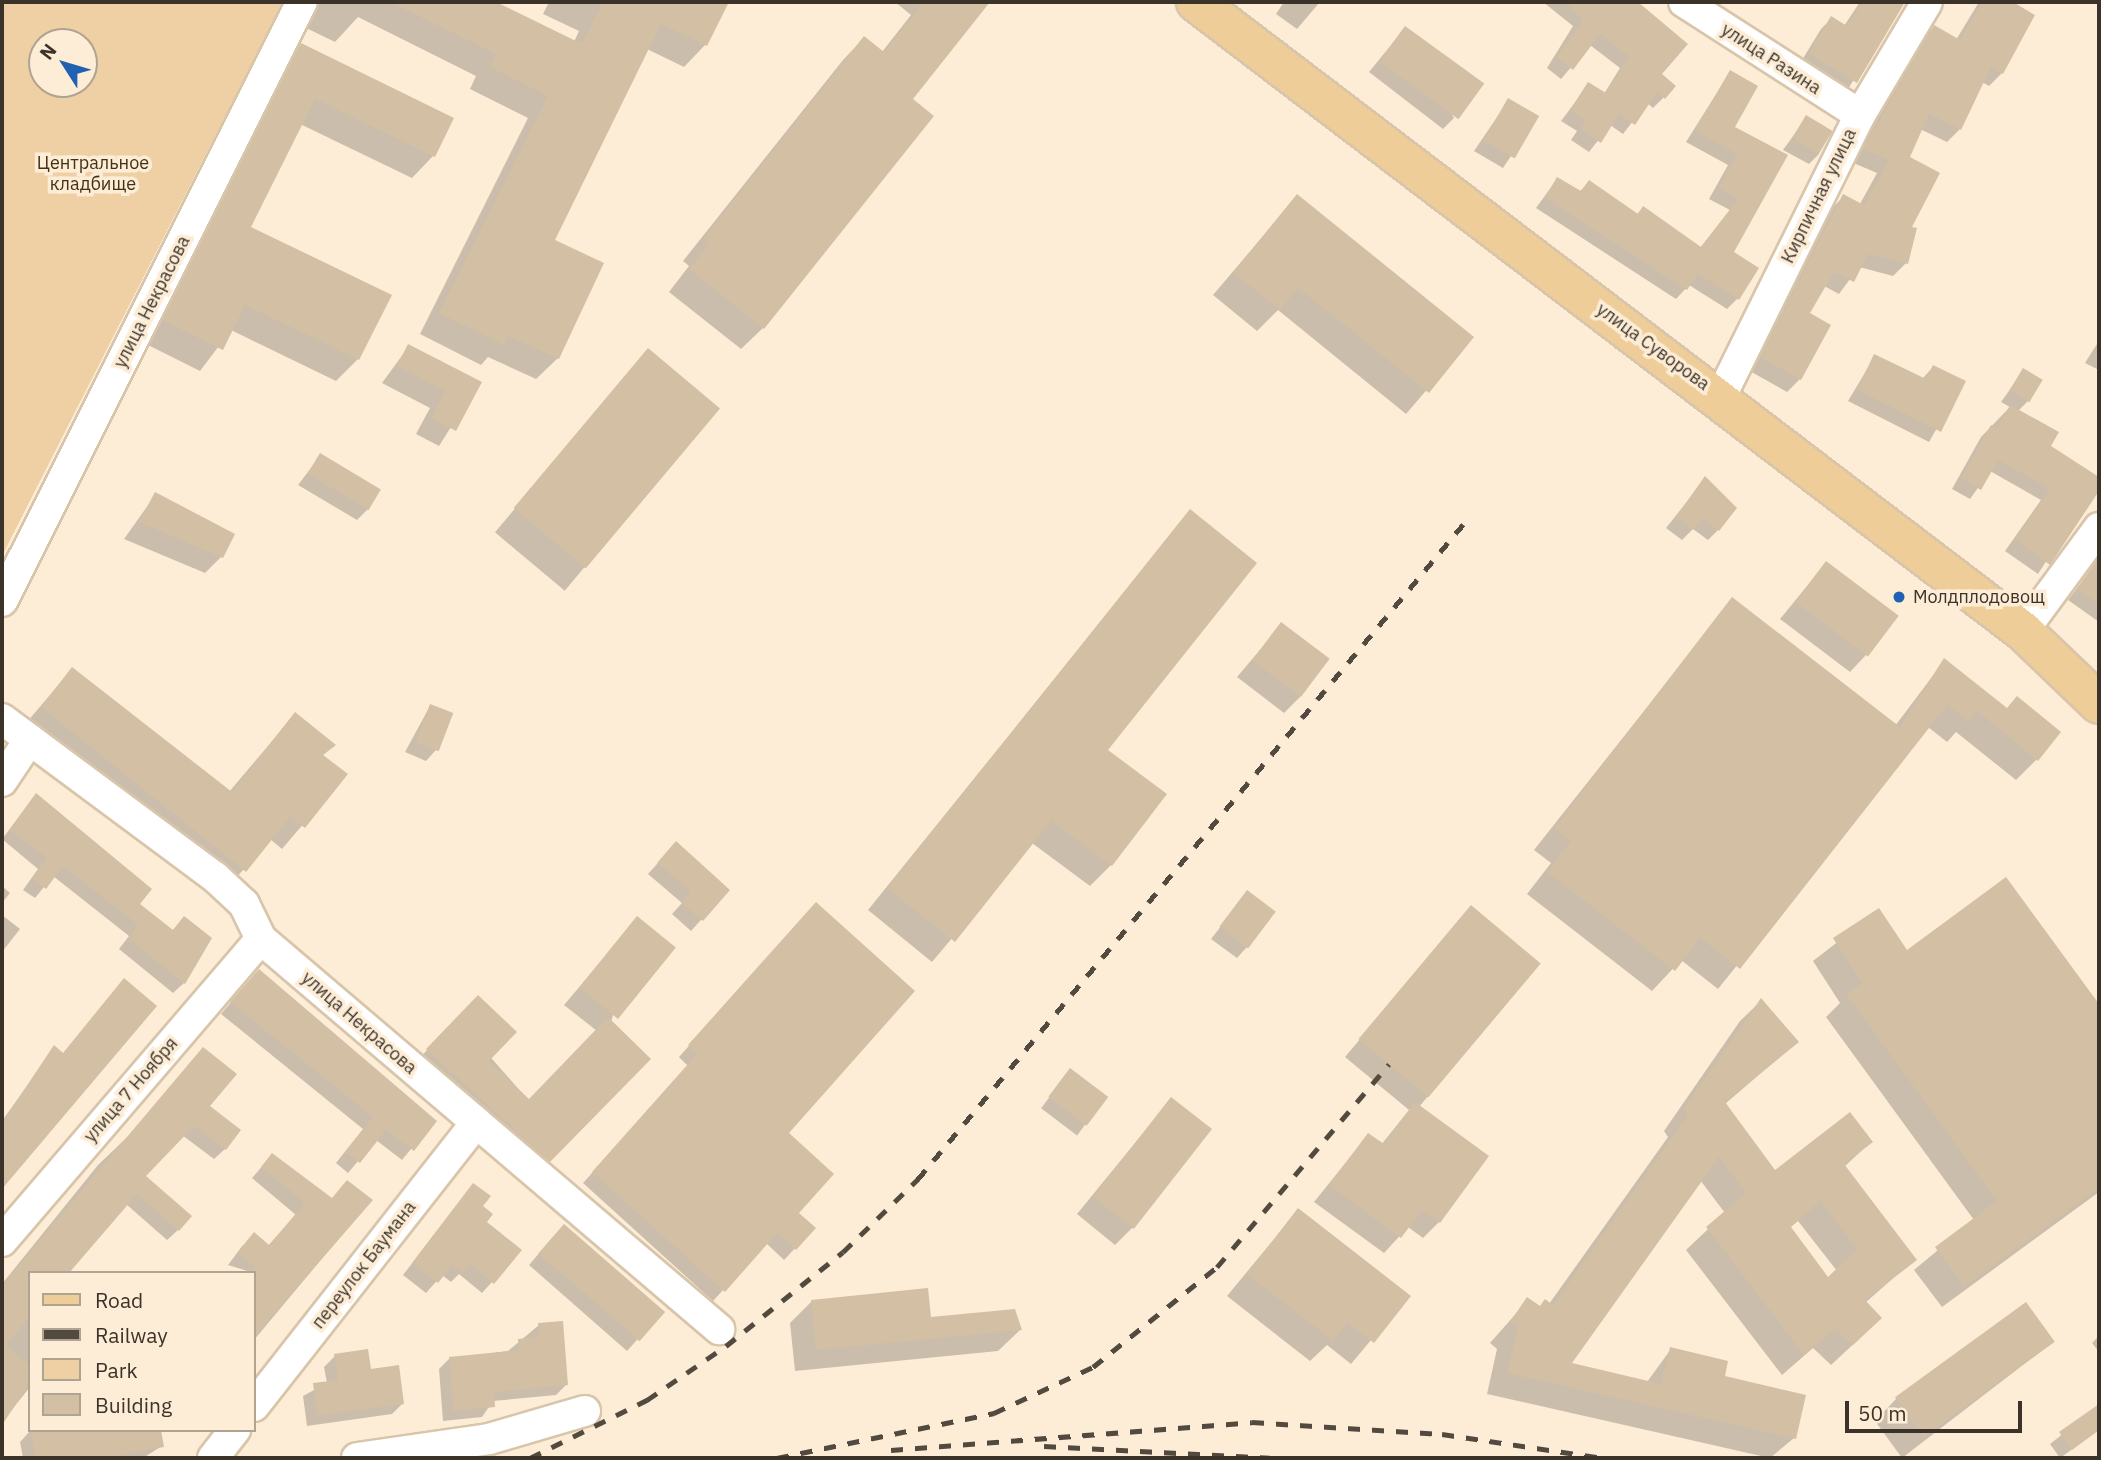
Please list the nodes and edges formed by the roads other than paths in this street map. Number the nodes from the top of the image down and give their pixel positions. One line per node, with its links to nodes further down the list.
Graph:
1 (302, 2): 8 (street, улица Некрасова)
2 (1196, 2): 6 (main road, улица Суворова)
3 (1684, 2): 5 (street, улица Разина)
4 (1927, 2): 5 (street, Кирпичная улица)
5 (1860, 115): 6 (street, Кирпичная улица)
6 (1721, 396): 9 (main road, улица Суворова)
7 (2099, 528): 9 (street)
8 (2, 601)
9 (2023, 631): 10 (main road, улица Суворова)
10 (2099, 704)
11 (2, 719): 12 (street, улица Некрасова)
12 (30, 739): 13 (street); 14 (street, улица Некрасова)
13 (2, 782)
14 (261, 939): 15 (street, улица Некрасова); 16 (street, улица 7 Ноября)
15 (476, 1123): 17 (street, улица Некрасова); 18 (street, переулок Баумана)
16 (2, 1241)
17 (719, 1329)
18 (256, 1403)
19 (585, 1411): 22 (street)
20 (234, 1432): 21 (street)
21 (214, 1458)
22 (357, 1458)

